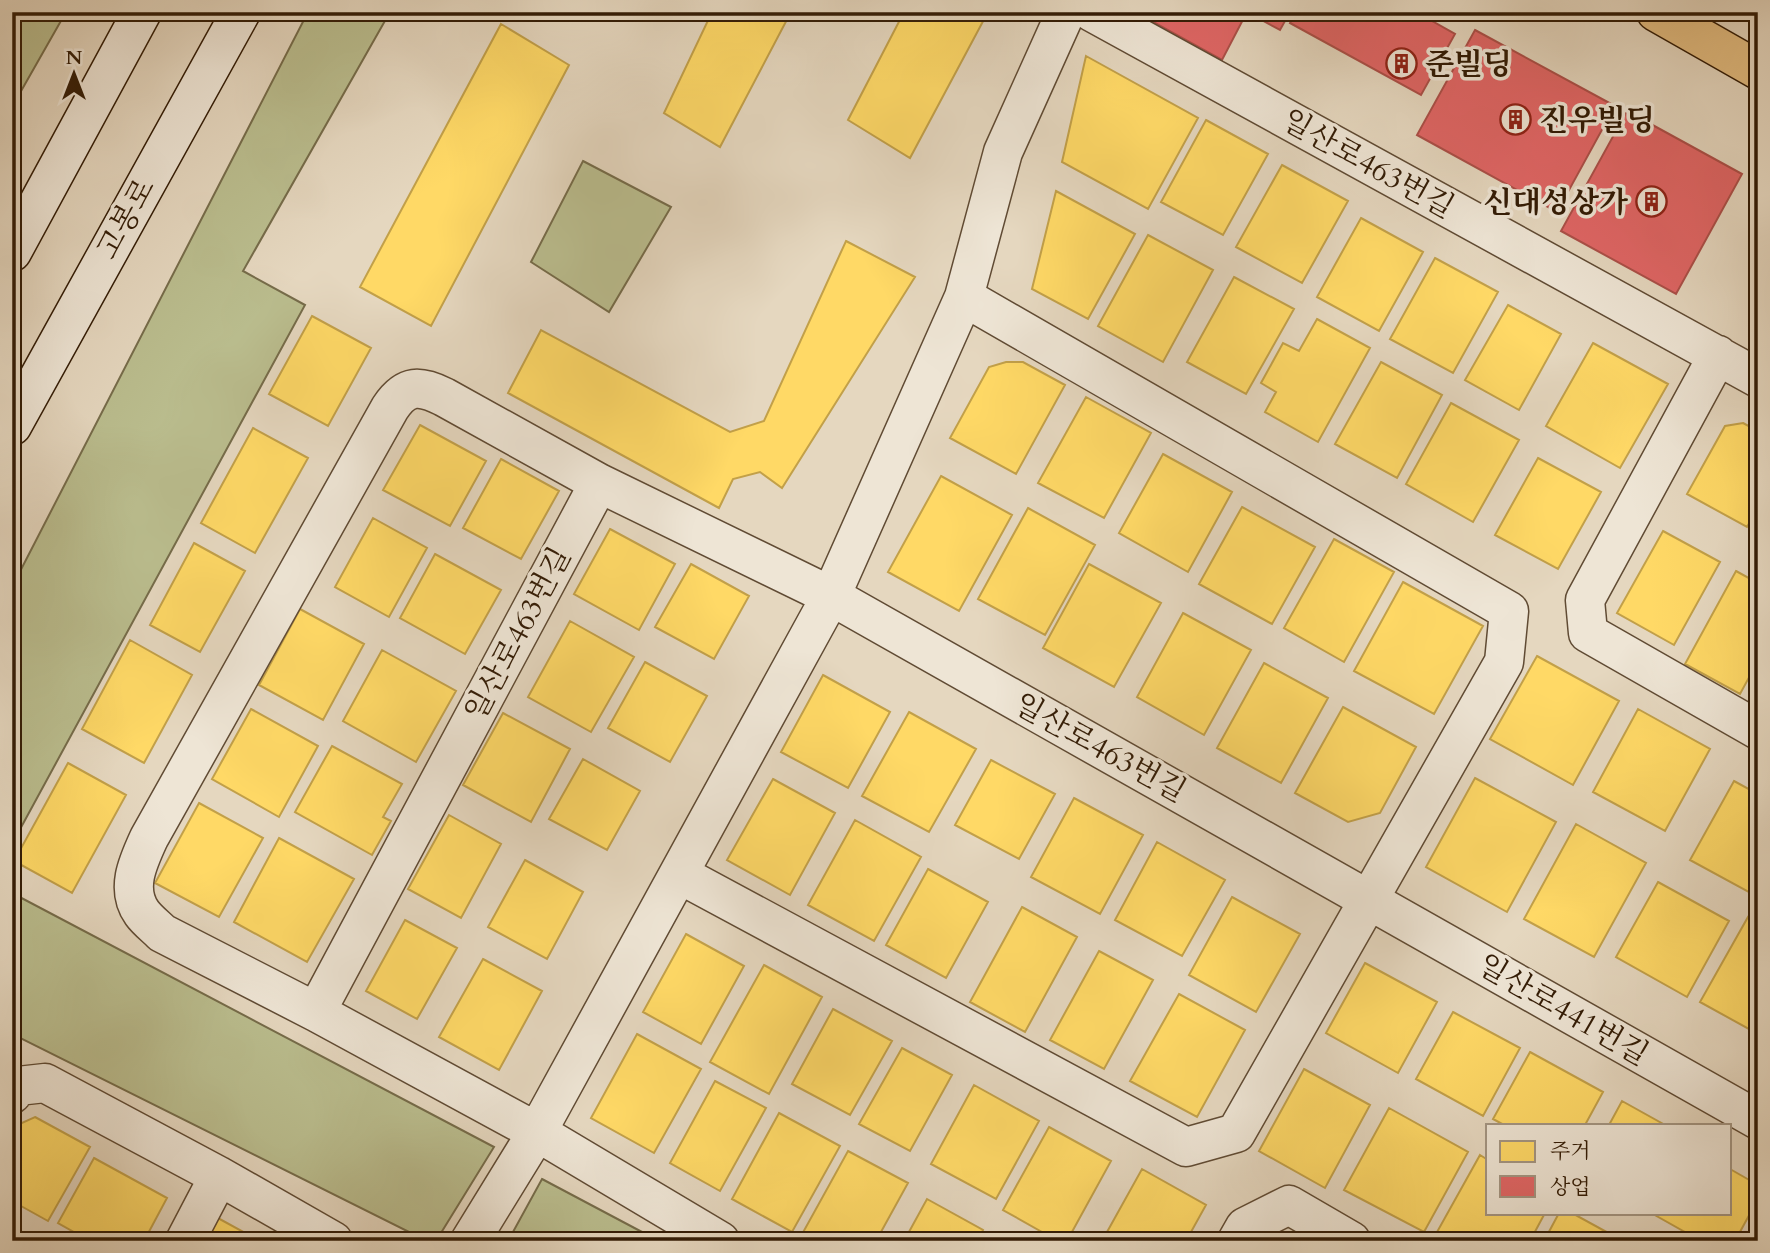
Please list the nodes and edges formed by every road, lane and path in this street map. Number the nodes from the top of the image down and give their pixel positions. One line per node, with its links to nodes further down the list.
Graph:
1 (142, 12): 7 (street)
2 (240, 12): 11 (street, 고봉로)
3 (1066, 12): 8 (street)
4 (1092, 12): 9 (street, 일산로463번길)
5 (1656, 12): 6 (main road)
6 (1758, 70)
7 (12, 252)
8 (964, 297): 13 (street); 16 (street)
9 (1718, 355): 10 (street); 14 (street)
10 (1758, 378)
11 (12, 426)
12 (599, 483): 13 (street, 일산로463번길); 17 (street, 일산로463번길); 17 (street)
13 (831, 596): 15 (street); 16 (street, 일산로463번길)
14 (1758, 730)
15 (679, 874): 16 (street); 20 (street)
16 (1369, 899): 19 (street, 일산로441번길)
17 (316, 1012): 20 (street)
18 (12, 1094): 21 (street)
19 (1758, 1120)
20 (537, 1132): 24 (street); 25 (street)
21 (219, 1176): 22 (street); 23 (street)
22 (185, 1241)
23 (333, 1241)
24 (470, 1241)
25 (720, 1241)
26 (1237, 1241): 27 (street)
27 (1351, 1241)

